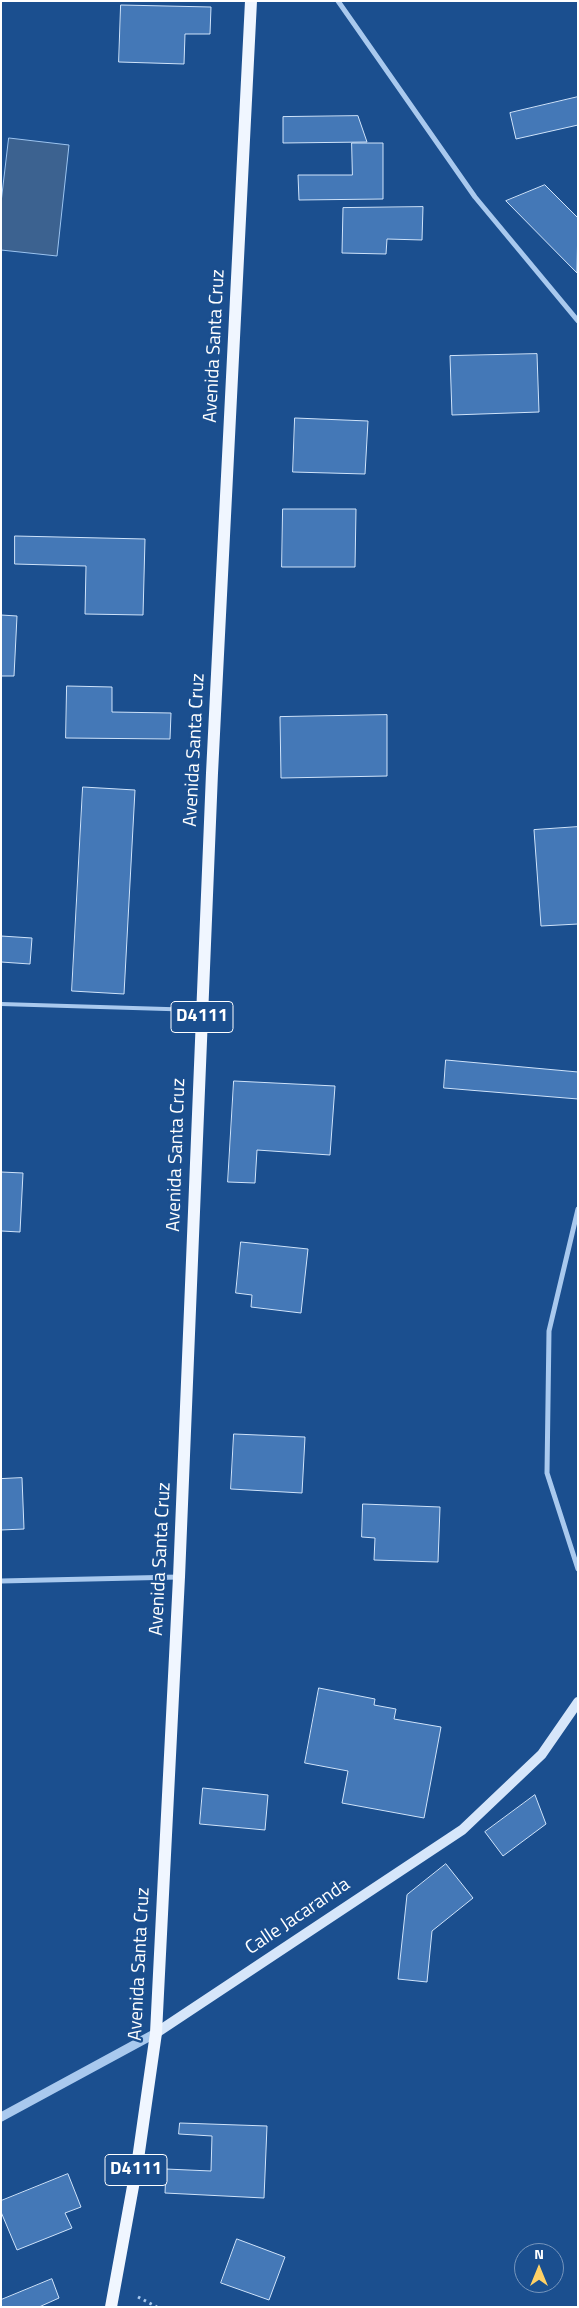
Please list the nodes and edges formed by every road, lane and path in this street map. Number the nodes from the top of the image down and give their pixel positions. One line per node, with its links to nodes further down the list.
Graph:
1 (251, 1): 5 (main road, Avenida Santa Cruz / D4111)
2 (338, 1): 3 (street)
3 (578, 320)
4 (1, 1004): 5 (lane)
5 (202, 1010): 8 (main road, Avenida Santa Cruz / D4111)
6 (578, 1209): 7 (street)
7 (578, 1569)
8 (179, 1577): 9 (street); 11 (main road, Avenida Santa Cruz / D4111)
9 (1, 1581)
10 (578, 1702): 11 (main road, Calle Jacaranda)
11 (156, 2033): 12 (street, Calle Jacaranda); 13 (main road, Avenida Santa Cruz / D4111)
12 (1, 2117)
13 (111, 2307)

